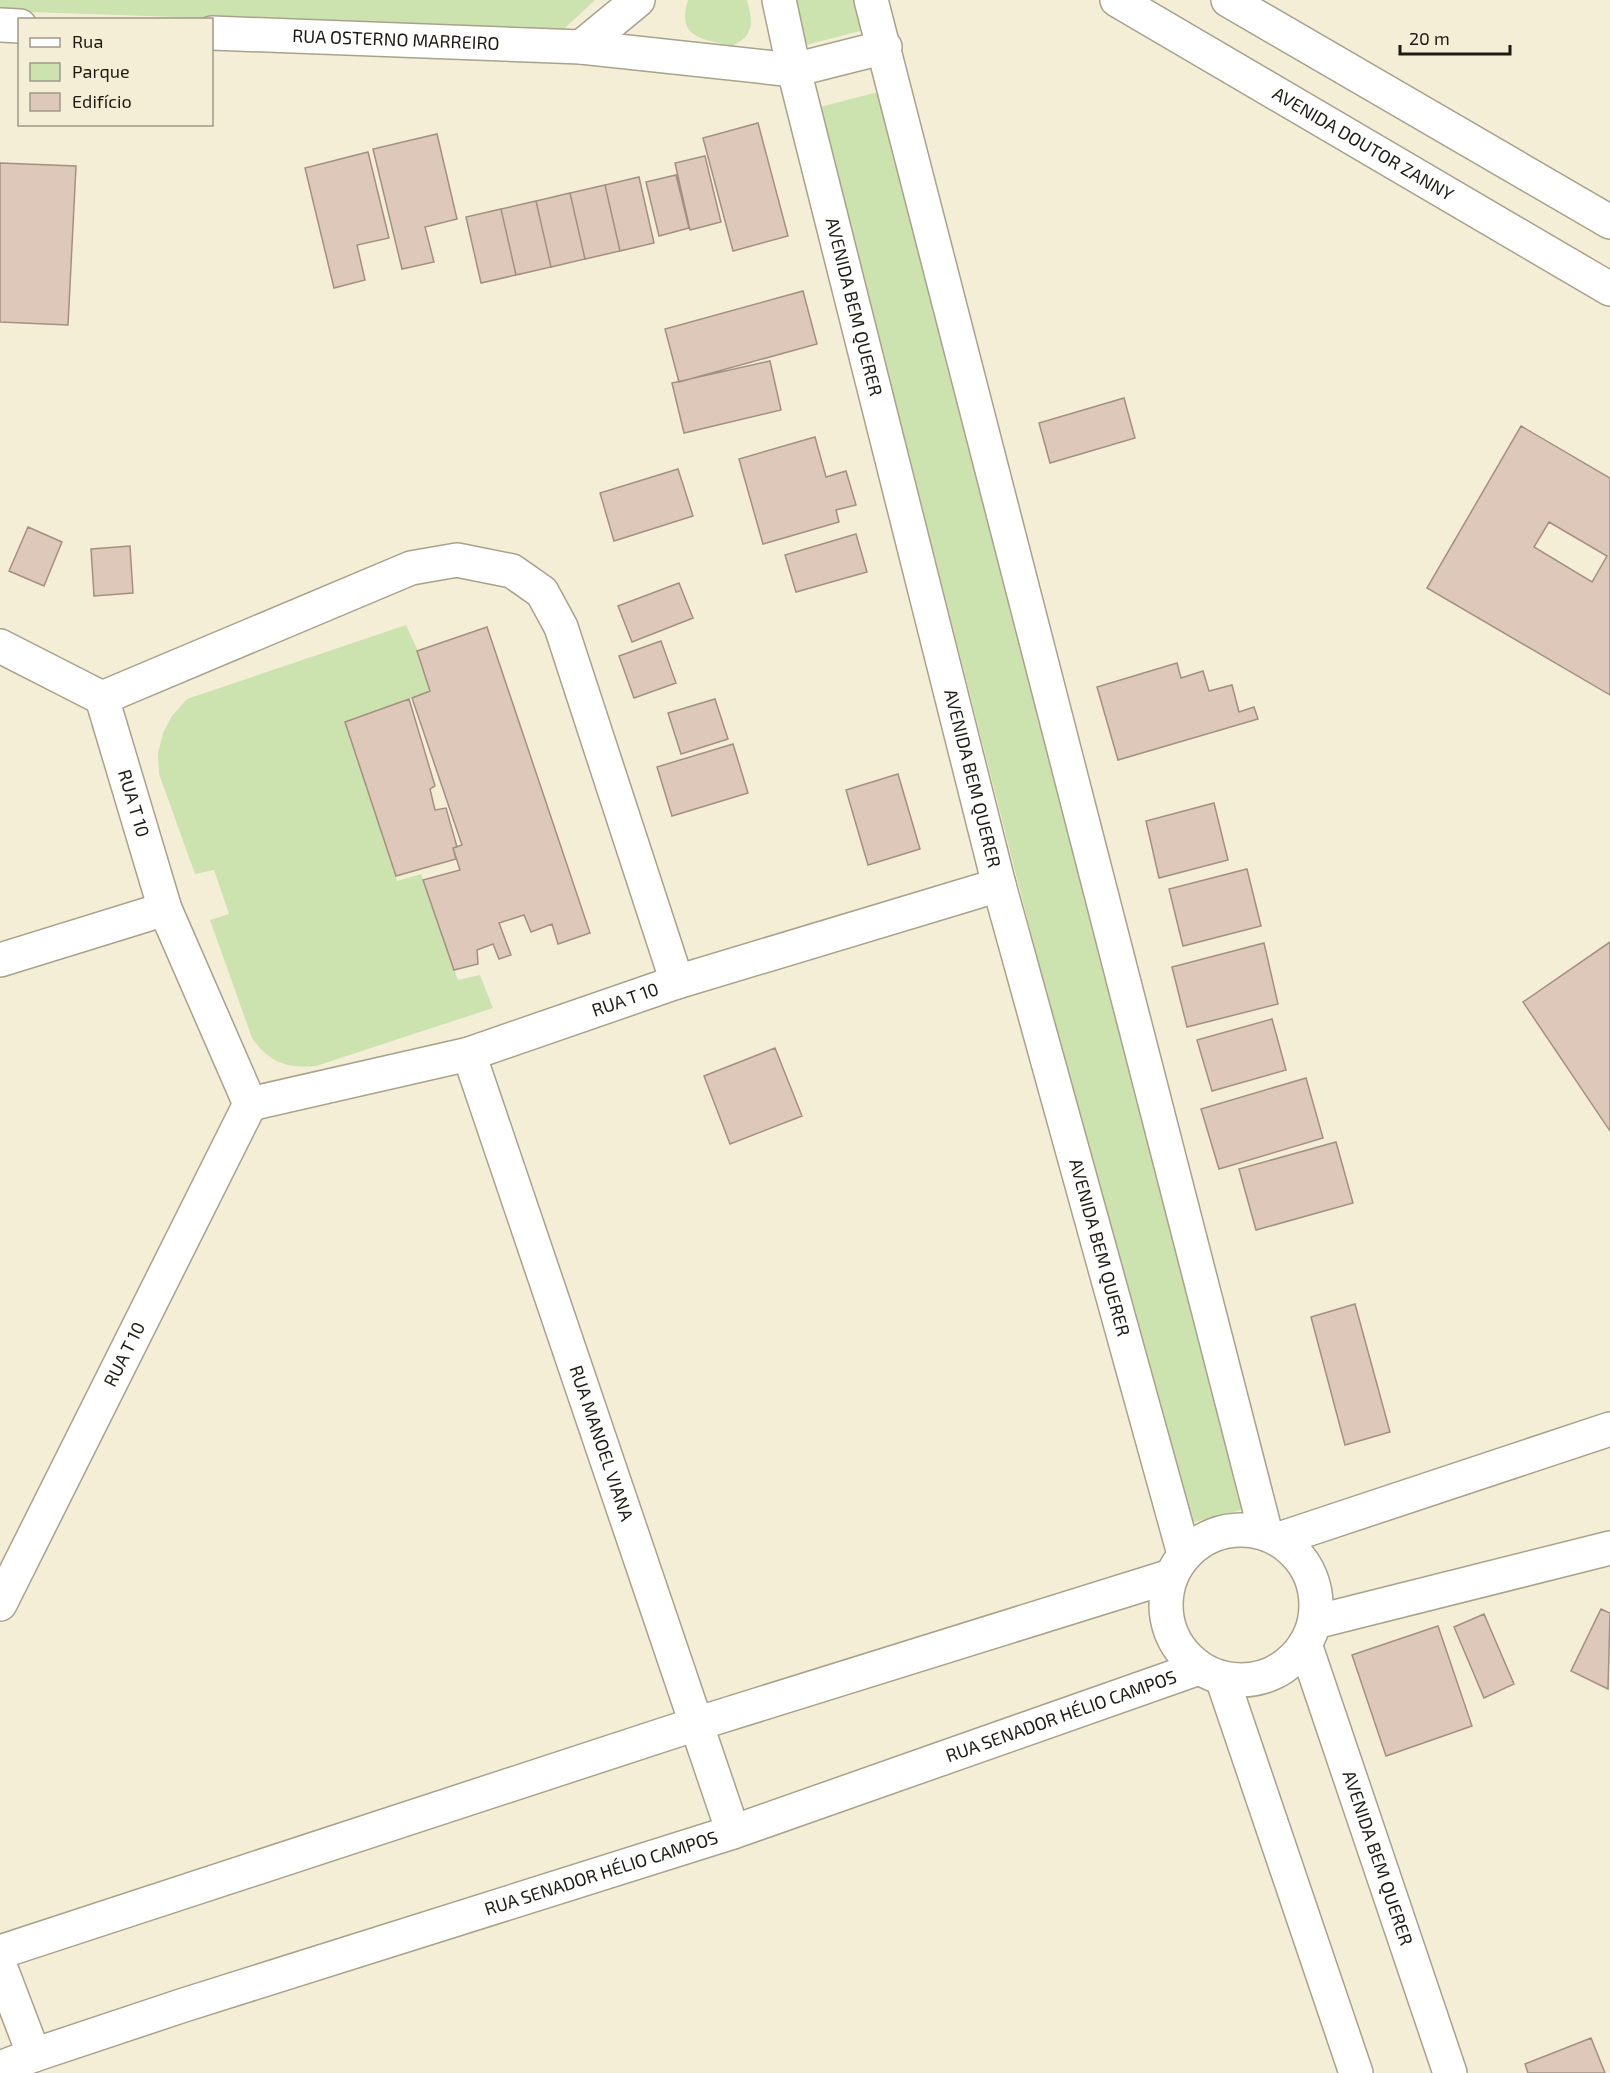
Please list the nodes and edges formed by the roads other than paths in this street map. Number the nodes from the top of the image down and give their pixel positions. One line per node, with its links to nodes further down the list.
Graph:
1 (639, 0): 9 (street)
2 (779, 0): 11 (street, AVENIDA BEM QUERER)
3 (871, 0): 10 (street)
4 (1117, 0): 13 (street, AVENIDA DOUTOR ZANNY)
5 (1228, 0): 12 (street)
6 (0, 25): 7 (street)
7 (18, 26)
8 (213, 33): 9 (street, RUA OSTERNO MARREIRO)
9 (581, 47): 11 (street, RUA OSTERNO MARREIRO)
10 (885, 47): 11 (street); 23 (street)
11 (794, 70): 16 (street, AVENIDA BEM QUERER)
12 (1610, 222)
13 (1610, 289)
14 (0, 646): 15 (street)
15 (102, 698): 17 (street, RUA T 10); 19 (street)
16 (999, 885): 19 (street, RUA T 10); 25 (street, AVENIDA BEM QUERER)
17 (165, 909): 18 (street); 21 (street, RUA T 10)
18 (0, 960)
19 (676, 982): 20 (street, RUA T 10)
20 (469, 1054): 21 (street, RUA T 10); 29 (street, RUA MANOEL VIANA)
21 (250, 1104): 26 (street, RUA T 10)
22 (1610, 1429): 23 (street)
23 (1273, 1537): 25 (street); 27 (street)
24 (1606, 1552): 27 (street)
25 (1177, 1565): 28 (street); 29 (street)
26 (0, 1604)
27 (1310, 1633): 28 (street); 36 (street, AVENIDA BEM QUERER)
28 (1210, 1673): 30 (street, RUA SENADOR HÉLIO CAMPOS); 35 (street)
29 (696, 1724): 30 (street, RUA MANOEL VIANA); 31 (street)
30 (733, 1832): 33 (street, RUA SENADOR HÉLIO CAMPOS)
31 (0, 1952)
32 (0, 1966): 33 (street)
33 (34, 2055): 34 (street, RUA SENADOR HÉLIO CAMPOS)
34 (0, 2068)
35 (1356, 2073)
36 (1450, 2073)

